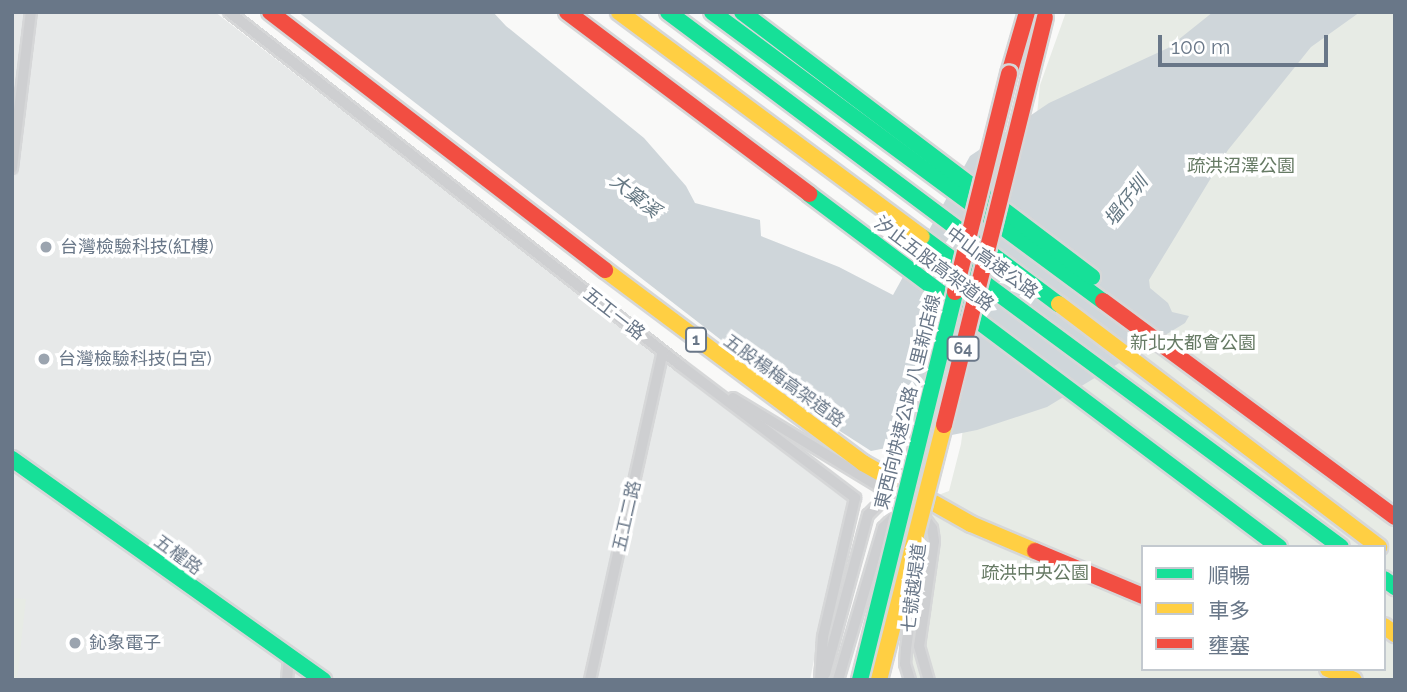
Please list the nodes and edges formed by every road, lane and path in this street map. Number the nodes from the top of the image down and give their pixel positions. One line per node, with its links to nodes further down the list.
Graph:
1 (31, 12): 13 (street)
2 (229, 12): 14 (street, 五工一路)
3 (270, 12): 23 (main road, 五股楊梅高架道路 / 1, bridge)
4 (567, 12): 20 (main road, 汐止五股高架道路, bridge)
5 (619, 12): 21 (main road, 中山高速公路, bridge)
6 (668, 12): 22 (main road, 中山高速公路, bridge)
7 (712, 12): 19 (main road, bridge)
8 (742, 12): 18 (main road, bridge)
9 (1020, 12): 12 (main road)
10 (1027, 12): 12 (main road, 東西向快速公路 八里新店線 / 64)
11 (1046, 14): 32 (main road, 64, bridge)
12 (1009, 74): 31 (main road, 東西向快速公路 八里新店線 / 64, bridge)
13 (12, 166)
14 (663, 352): 15 (street, 五工一路); 28 (street, 五工二路)
15 (680, 365): 17 (street, 七號越堤道); 29 (street, 五工一路)
16 (12, 459): 24 (main road, 五權路)
17 (897, 498): 29 (street); 34 (street, 七號越堤道)
18 (1395, 505)
19 (1395, 517)
20 (1276, 545)
21 (1338, 545)
22 (1376, 545)
23 (1141, 595)
24 (289, 658): 26 (street); 27 (main road, 五權路)
25 (1333, 671): 35 (main road)
26 (287, 680)
27 (323, 680)
28 (590, 680)
29 (821, 680)
30 (838, 680): 33 (street, 七號越堤道)
31 (860, 680)
32 (879, 680)
33 (910, 680)
34 (929, 680)
35 (1354, 680)

